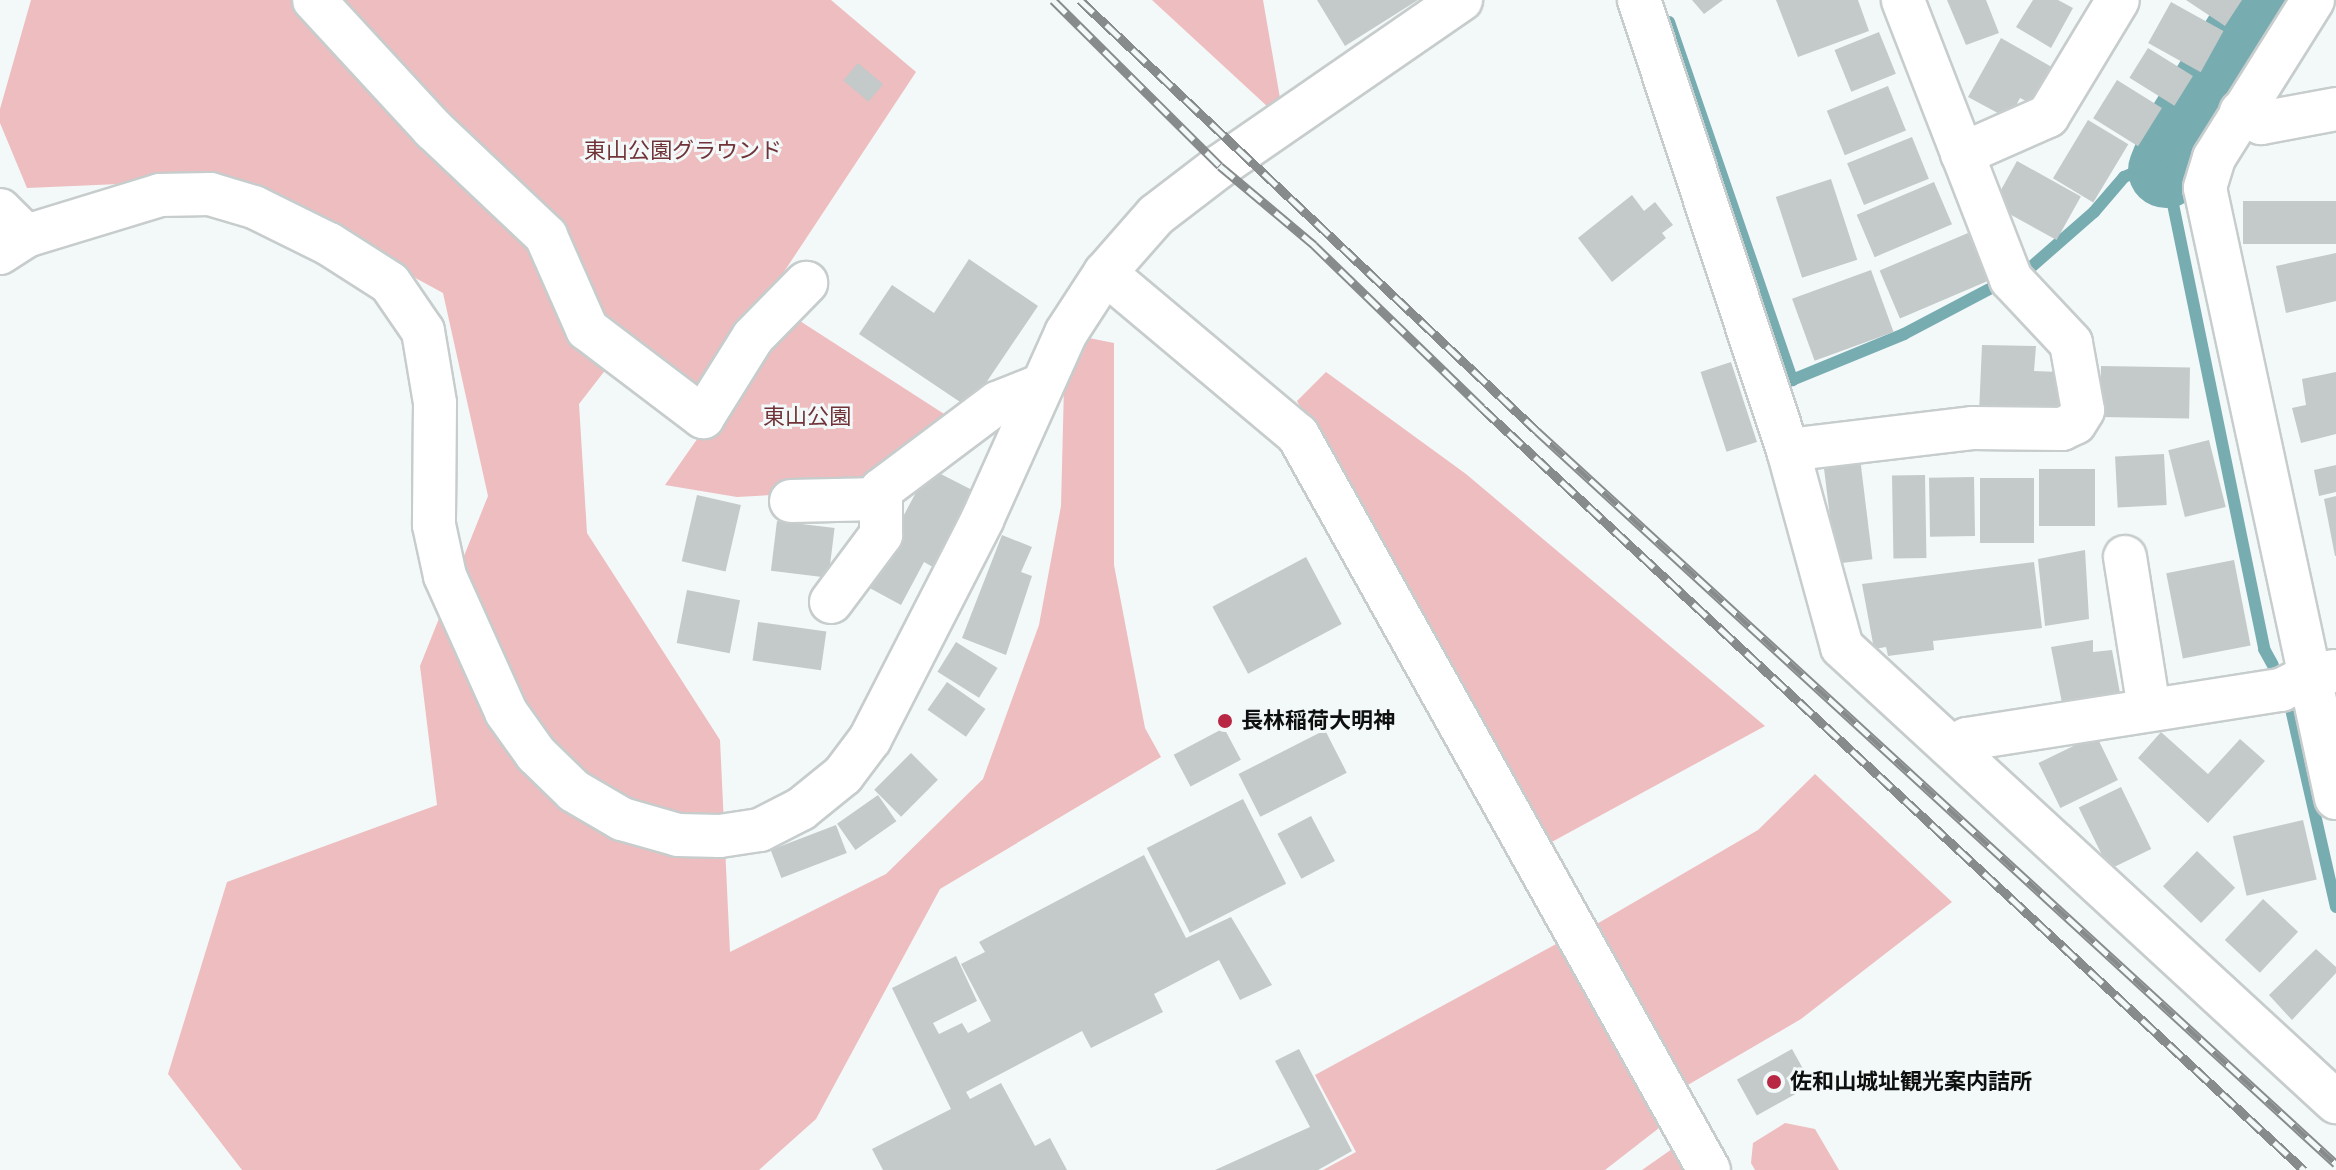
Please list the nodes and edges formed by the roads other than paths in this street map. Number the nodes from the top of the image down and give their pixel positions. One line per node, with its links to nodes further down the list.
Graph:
1 (314, 0): 12 (street)
2 (1461, 0): 11 (street)
3 (1640, 0): 14 (street)
4 (1903, 0): 9 (street)
5 (2118, 0): 9 (street)
6 (2313, 0): 8 (street)
7 (2336, 109): 8 (street)
8 (2241, 112): 19 (street)
9 (1962, 154): 14 (street)
10 (9, 233): 13 (street)
11 (1105, 273): 13 (street); 24 (street)
12 (806, 283)
13 (1042, 385): 15 (street)
14 (1788, 450): 21 (street)
15 (880, 499): 16 (street); 18 (street)
16 (791, 501)
17 (2125, 557): 20 (street)
18 (831, 602)
19 (2322, 674): 20 (street); 22 (street)
20 (2149, 708): 21 (street)
21 (1955, 750): 23 (street)
22 (2336, 798)
23 (2336, 1102)
24 (1709, 1170)

